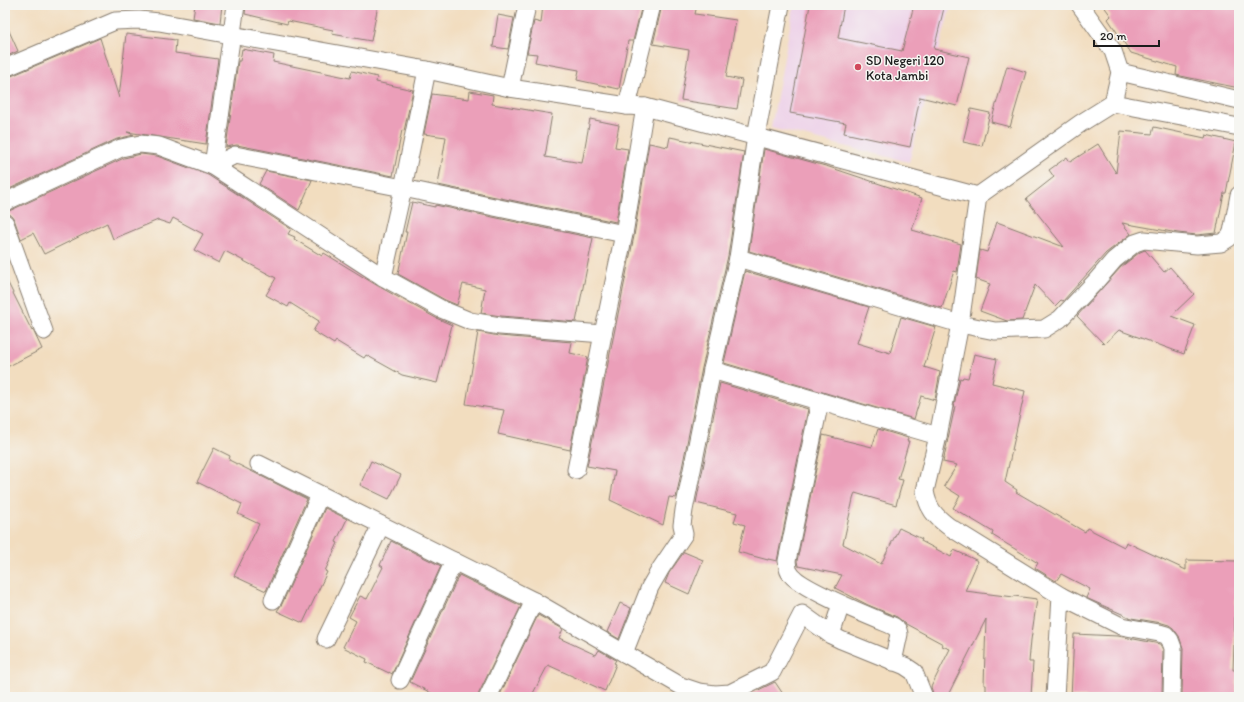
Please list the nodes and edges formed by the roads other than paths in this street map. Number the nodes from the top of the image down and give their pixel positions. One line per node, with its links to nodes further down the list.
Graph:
1 (236, 5): 6 (street)
2 (527, 5): 10 (street)
3 (652, 5): 13 (street)
4 (781, 5): 16 (street)
5 (1080, 5): 9 (street)
6 (231, 35): 7 (street); 8 (street); 17 (street)
7 (5, 68)
8 (427, 70): 10 (street); 18 (street)
9 (1120, 72): 11 (street); 12 (street)
10 (510, 88): 13 (street)
11 (1239, 100)
12 (1113, 103): 15 (street); 20 (street)
13 (627, 106): 14 (street)
14 (645, 107): 16 (street); 23 (street)
15 (1239, 127)
16 (756, 136): 20 (street); 24 (street)
17 (213, 166): 18 (street); 21 (street); 25 (street)
18 (403, 188): 23 (street); 25 (street)
19 (1239, 195): 26 (street)
20 (978, 196): 26 (street)
21 (5, 202)
22 (5, 223): 27 (street)
23 (624, 234): 28 (street)
24 (738, 258): 26 (street); 29 (street)
25 (383, 277): 28 (street)
26 (960, 324): 31 (street)
27 (44, 331)
28 (602, 334): 33 (street)
29 (712, 370): 30 (street); 43 (street)
30 (820, 401): 31 (street); 40 (street)
31 (938, 436): 37 (street)
32 (259, 464): 34 (street)
33 (576, 470)
34 (320, 495): 35 (street); 38 (street)
35 (381, 525): 36 (street); 42 (street)
36 (454, 561): 39 (street); 45 (street)
37 (1061, 596): 48 (street); 49 (street)
38 (273, 600)
39 (534, 601): 43 (street); 46 (street)
40 (841, 604): 41 (street); 44 (street)
41 (831, 635): 43 (street); 44 (street)
42 (326, 639)
43 (624, 653)
44 (893, 662): 47 (street)
45 (400, 680)
46 (488, 697)
47 (924, 697)
48 (1055, 697)
49 (1172, 697)

